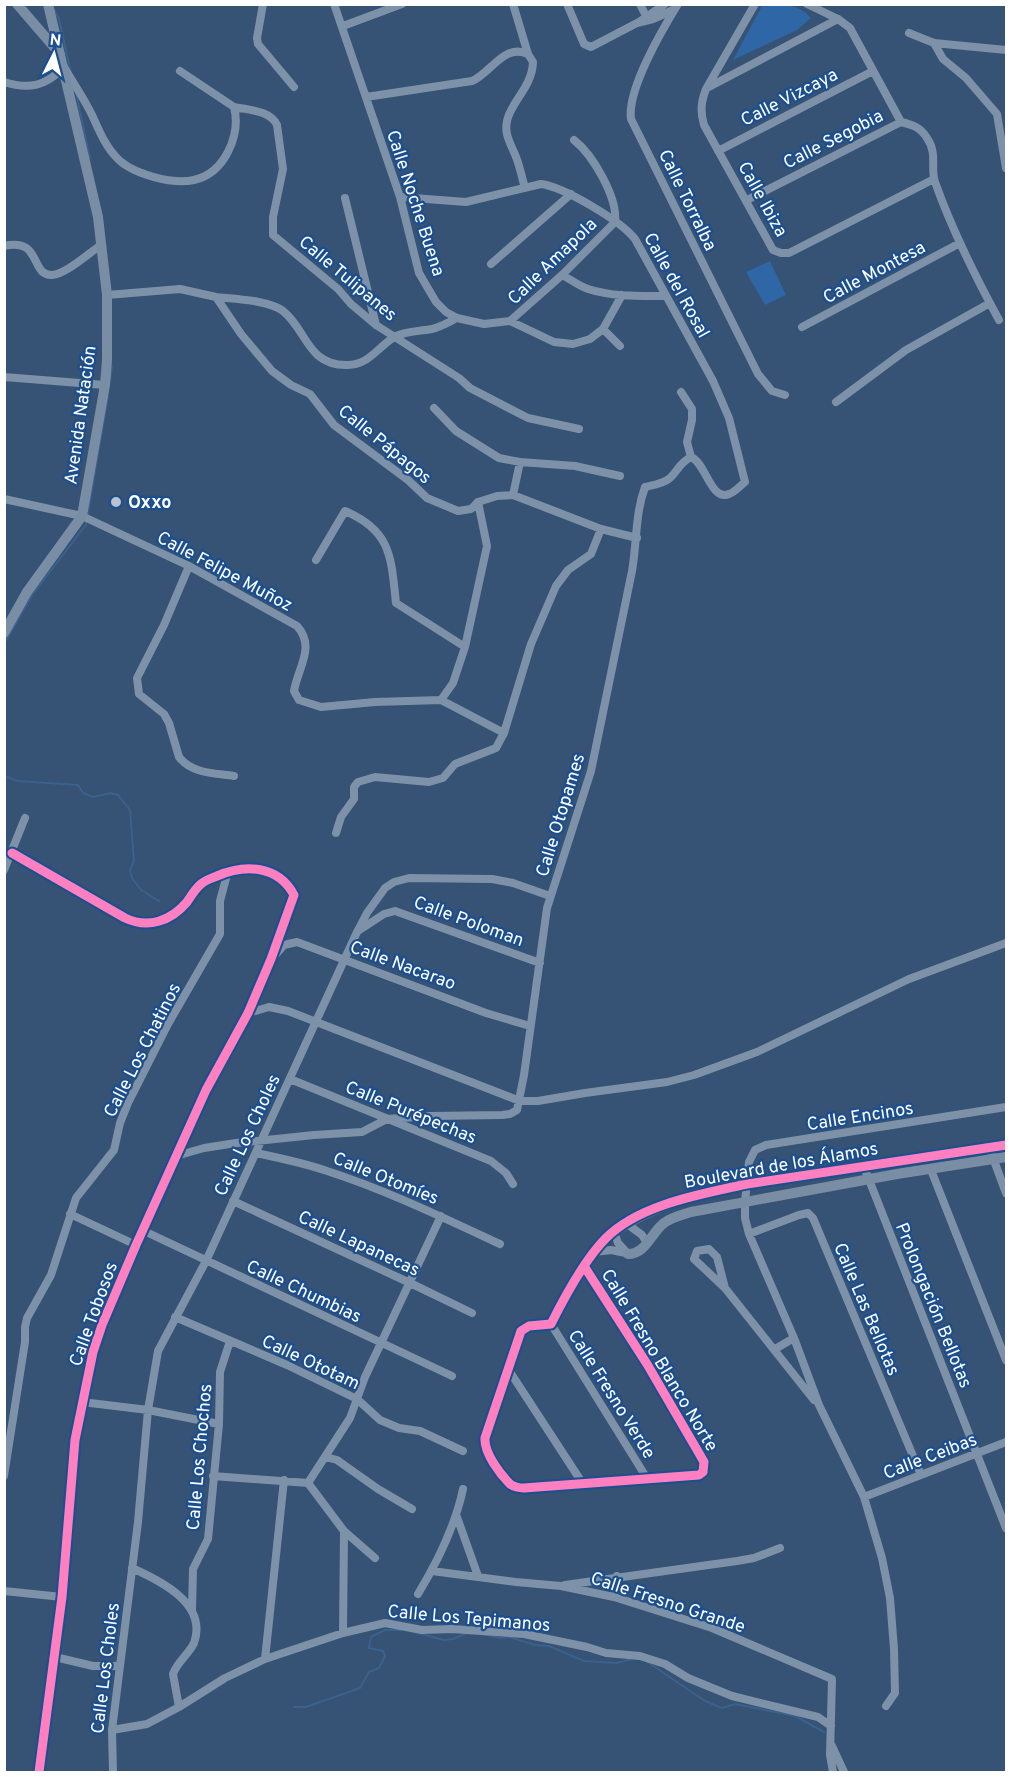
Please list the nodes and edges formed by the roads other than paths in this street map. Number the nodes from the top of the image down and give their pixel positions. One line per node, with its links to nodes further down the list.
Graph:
1 (17, 4): 21 (street)
2 (48, 4): 21 (street, Avenida Natación)
3 (263, 4): 25 (street)
4 (334, 4): 16 (street, Calle Noche Buena)
5 (402, 4): 16 (street)
6 (513, 4): 20 (street)
7 (567, 4): 15 (street)
8 (640, 4): 13 (street)
9 (665, 4): 13 (street)
10 (755, 4): 26 (street, Calle Ibiza)
11 (807, 4): 14 (street)
12 (676, 7): 15 (street); 63 (street, Calle Torralba)
13 (646, 16): 15 (street)
14 (838, 19): 23 (street); 26 (street)
15 (637, 23)
16 (342, 26): 27 (street, Calle Noche Buena)
17 (909, 33): 18 (street)
18 (934, 43): 19 (street); 30 (street)
19 (1006, 50)
20 (528, 54): 27 (street); 36 (street)
21 (62, 62): 24 (street); 28 (street); 43 (street, Avenida Natación)
22 (180, 71): 28 (street, Calle Tulipanes)
23 (873, 71): 31 (street); 33 (street, Calle Vizcaya)
24 (4, 82)
25 (294, 87)
26 (706, 89): 33 (street, Calle Ibiza)
27 (366, 97): 38 (street, Calle Noche Buena)
28 (234, 107): 55 (street, Calle Tulipanes)
29 (1006, 112): 30 (street)
30 (998, 117): 34 (street)
31 (901, 122): 35 (street); 40 (street, Calle Segobia)
32 (574, 140): 41 (street)
33 (718, 151): 40 (street, Calle Ibiza)
34 (1006, 168)
35 (934, 179): 40 (street, Calle Ibiza); 42 (street)
36 (525, 188): 37 (street, Calle del Rosal); 38 (street, Calle del Rosal)
37 (571, 194): 41 (street, Calle del Rosal); 45 (street)
38 (400, 197): 52 (street, Calle Noche Buena)
39 (345, 198): 55 (street)
40 (747, 200)
41 (615, 222): 46 (street, Calle Amapola); 49 (street, Calle del Rosal)
42 (960, 243): 51 (street); 56 (street, Calle Montesa)
43 (101, 245): 44 (street); 47 (street, Avenida Natación)
44 (4, 246)
45 (491, 264)
46 (562, 275): 48 (street); 54 (street, Calle Amapola)
47 (107, 295): 50 (street); 61 (street, Avenida Natación)
48 (622, 295): 49 (street); 57 (street)
49 (666, 296): 67 (street, Calle del Rosal)
50 (216, 297): 58 (street); 72 (street, Calle Pápagos)
51 (990, 303): 53 (street); 64 (street)
52 (457, 318): 54 (street, Calle Noche Buena); 58 (street)
53 (999, 320)
54 (510, 321): 57 (street, Calle Noche Buena)
55 (376, 325): 58 (street, Calle Tulipanes)
56 (802, 327)
57 (603, 328): 59 (street)
58 (396, 336): 66 (street, Calle Tulipanes)
59 (620, 346)
60 (4, 378): 61 (street)
61 (105, 385): 73 (street, Avenida Natación)
62 (681, 392): 67 (street)
63 (785, 396)
64 (836, 402)
65 (434, 408): 68 (street)
66 (579, 429)
67 (691, 457): 75 (street, Calle Otopames)
68 (520, 462): 69 (street); 70 (street)
69 (620, 477)
70 (513, 495): 72 (street, Calle Pápagos); 74 (street)
71 (4, 499): 73 (street, Calle Felipe Muñoz)
72 (478, 502): 79 (street)
73 (82, 516): 77 (street, Calle Felipe Muñoz); 78 (street, Avenida Natación)
74 (601, 529): 75 (street); 81 (street)
75 (637, 538): 88 (street, Calle Otopames)
76 (316, 560): 79 (street)
77 (189, 566): 80 (street, Calle Felipe Muñoz); 82 (street)
78 (4, 633)
79 (465, 647): 80 (street)
80 (441, 700): 81 (street)
81 (504, 733): 84 (street)
82 (234, 776)
83 (25, 818): 85 (street)
84 (336, 833)
85 (12, 853): 86 (street); 87 (street)
86 (4, 870)
87 (228, 871): 91 (street, Calle Tobosos); 116 (street, Calle Los Chatinos)
88 (550, 896): 89 (street, Calle Los Choles); 93 (street, Calle Otopames)
89 (357, 932): 92 (street, Calle Los Choles); 93 (street, Calle Poloman)
90 (1006, 944): 98 (street)
91 (271, 959): 92 (street, Calle Nacarao); 94 (street, Calle Tobosos)
92 (345, 960): 95 (street, Calle Los Choles); 96 (street, Calle Nacarao)
93 (540, 963): 96 (street, Calle Otopames)
94 (248, 1013): 95 (street); 105 (street, Calle Tobosos)
95 (316, 1021): 97 (street, Calle Los Choles); 98 (street)
96 (530, 1026): 98 (street, Calle Otopames)
97 (291, 1079): 100 (street, Calle Purépechas); 101 (street, Calle Los Choles)
98 (520, 1101): 100 (street)
99 (1006, 1107): 112 (street, Calle Encinos)
100 (387, 1119): 101 (street); 111 (street, Calle Purépechas)
101 (261, 1141): 104 (street, Calle Los Choles); 105 (street)
102 (1006, 1145): 103 (street, Boulevard de los Álamos)
103 (989, 1147): 107 (street); 108 (street, Boulevard de los Álamos)
104 (256, 1153): 114 (street, Calle Los Choles); 117 (street, Calle Otomíes)
105 (176, 1156): 119 (street, Calle Tobosos)
106 (1006, 1157): 107 (street, Boulevard de los Álamos)
107 (993, 1159): 109 (street, Boulevard de los Álamos); 113 (street)
108 (864, 1167): 110 (street, Prolongación Bellotas); 112 (street, Boulevard de los Álamos)
109 (931, 1170): 110 (street, Boulevard de los Álamos); 138 (street)
110 (869, 1179): 115 (street, Boulevard de los Álamos); 148 (street, Prolongación Bellotas)
111 (513, 1184)
112 (747, 1184): 115 (street, Calle Encinos); 118 (street, Boulevard de los Álamos)
113 (1006, 1193)
114 (232, 1201): 127 (street, Calle Los Choles); 129 (street, Calle Lapanecas)
115 (745, 1202): 121 (street, Calle Encinos); 122 (street, Boulevard de los Álamos)
116 (70, 1214): 124 (street); 151 (street, Calle Los Chatinos)
117 (441, 1216): 123 (street, Calle Otomíes); 129 (street)
118 (626, 1223): 120 (street, Boulevard de los Álamos); 122 (street)
119 (144, 1231): 124 (street, Calle Tobosos); 127 (street, Calle Chumbias)
120 (614, 1232): 125 (street, Boulevard de los Álamos); 126 (street)
121 (749, 1234): 134 (street, Calle Encinos); 150 (street, Calle Las Bellotas)
122 (647, 1243): 126 (street, Boulevard de los Álamos)
123 (500, 1244)
124 (136, 1245): 142 (street, Calle Tobosos)
125 (594, 1252): 126 (street); 128 (street, Boulevard de los Álamos)
126 (628, 1254)
127 (206, 1261): 132 (street, Calle Los Choles); 136 (street, Calle Chumbias)
128 (584, 1266): 133 (street, Boulevard de los Álamos); 154 (street, Calle Fresno Blanco Norte)
129 (408, 1282): 131 (street, Calle Lapanecas); 136 (street)
130 (725, 1288): 130 (street); 137 (street)
131 (472, 1313)
132 (175, 1317): 135 (street, Calle Ototam); 144 (street, Calle Los Choles)
133 (551, 1324): 139 (street); 154 (street, Calle Fresno Verde)
134 (794, 1338): 137 (street); 143 (street, Calle Encinos)
135 (230, 1341): 141 (street, Calle Ototam); 145 (street, Calle Los Chochos)
136 (380, 1343): 140 (street, Calle Chumbias); 141 (street)
137 (775, 1349): 143 (street)
138 (1006, 1360)
139 (508, 1370): 156 (street); 156 (street)
140 (452, 1376)
141 (357, 1399): 147 (street, Calle Ototam); 149 (street)
142 (82, 1402): 144 (street); 172 (street, Calle Tobosos)
143 (819, 1406): 158 (street)
144 (148, 1410): 145 (street); 165 (street, Calle Los Choles)
145 (219, 1424): 152 (street, Calle Los Chochos)
146 (1006, 1442): 148 (street, Calle Ceibas)
147 (463, 1451)
148 (977, 1454): 150 (street, Calle Ceibas); 161 (street, Prolongación Bellotas)
149 (326, 1457): 155 (street); 159 (street)
150 (921, 1475): 158 (street, Calle Ceibas)
151 (4, 1476)
152 (213, 1476): 153 (street); 174 (street, Calle Los Chochos)
153 (284, 1480): 155 (street); 177 (street)
154 (648, 1480): 156 (street)
155 (308, 1483): 162 (street)
156 (583, 1484)
157 (463, 1489): 160 (street)
158 (864, 1497): 179 (street)
159 (412, 1509)
160 (457, 1517): 166 (street); 167 (street)
161 (1006, 1528)
162 (344, 1531): 164 (street); 175 (street)
163 (780, 1548): 168 (street, Calle Fresno Grande)
164 (375, 1558)
165 (132, 1568): 174 (street); 178 (street, Calle Los Choles)
166 (432, 1571): 167 (street, Calle Fresno Grande); 171 (street)
167 (478, 1576): 169 (street, Calle Fresno Grande)
168 (617, 1576): 169 (street, Calle Fresno Grande); 173 (street)
169 (561, 1586): 173 (street, Calle Fresno Grande)
170 (4, 1592): 172 (street)
171 (418, 1594)
172 (62, 1597): 176 (street, Calle Tobosos)
173 (614, 1597): 181 (street, Calle Fresno Grande)
174 (192, 1610): 180 (street)
175 (343, 1633): 177 (street, Calle Los Tepimanos); 181 (street, Calle Los Tepimanos)
176 (55, 1658): 178 (street); 184 (street, Calle Tobosos)
177 (265, 1659): 180 (street, Calle Los Tepimanos)
178 (120, 1666): 182 (street, Calle Los Choles)
179 (886, 1706)
180 (179, 1707): 182 (street, Calle Los Tepimanos)
181 (831, 1726): 183 (street)
182 (112, 1730): 185 (street, Calle Los Choles)
183 (831, 1744): 186 (street); 187 (street)
184 (39, 1773)
185 (113, 1773)
186 (833, 1773)
187 (844, 1773)

